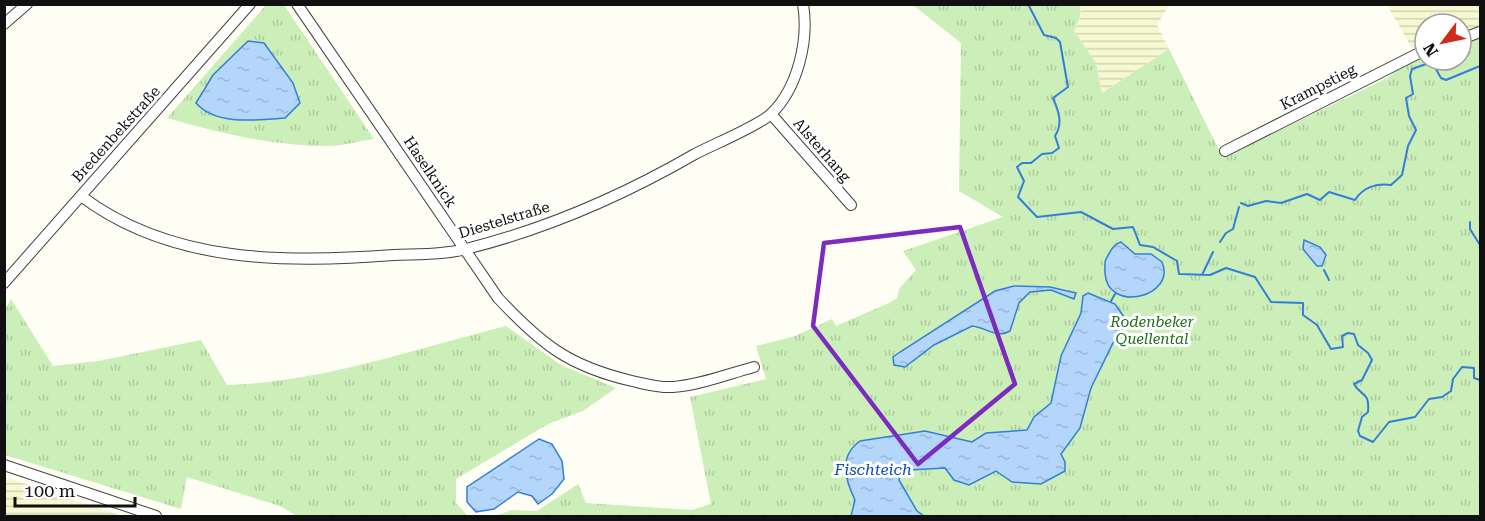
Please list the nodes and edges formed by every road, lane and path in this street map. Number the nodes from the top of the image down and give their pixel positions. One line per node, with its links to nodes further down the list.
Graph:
1 (27, 4): 5 (street)
2 (250, 4): 9 (street, Bredenbekstraße)
3 (297, 4): 11 (street, Haselknick)
4 (803, 4): 7 (street, Diestelstraße)
5 (4, 24)
6 (1413, 56): 8 (street, Krampstieg)
7 (771, 114): 10 (street, Alsterhang); 11 (street, Diestelstraße)
8 (1225, 151)
9 (81, 196): 11 (street, Diestelstraße); 12 (street, Bredenbekstraße)
10 (851, 205)
11 (464, 249): 13 (street, Haselknick)
12 (4, 283)
13 (754, 368)
14 (4, 465): 15 (street)
15 (156, 516)

